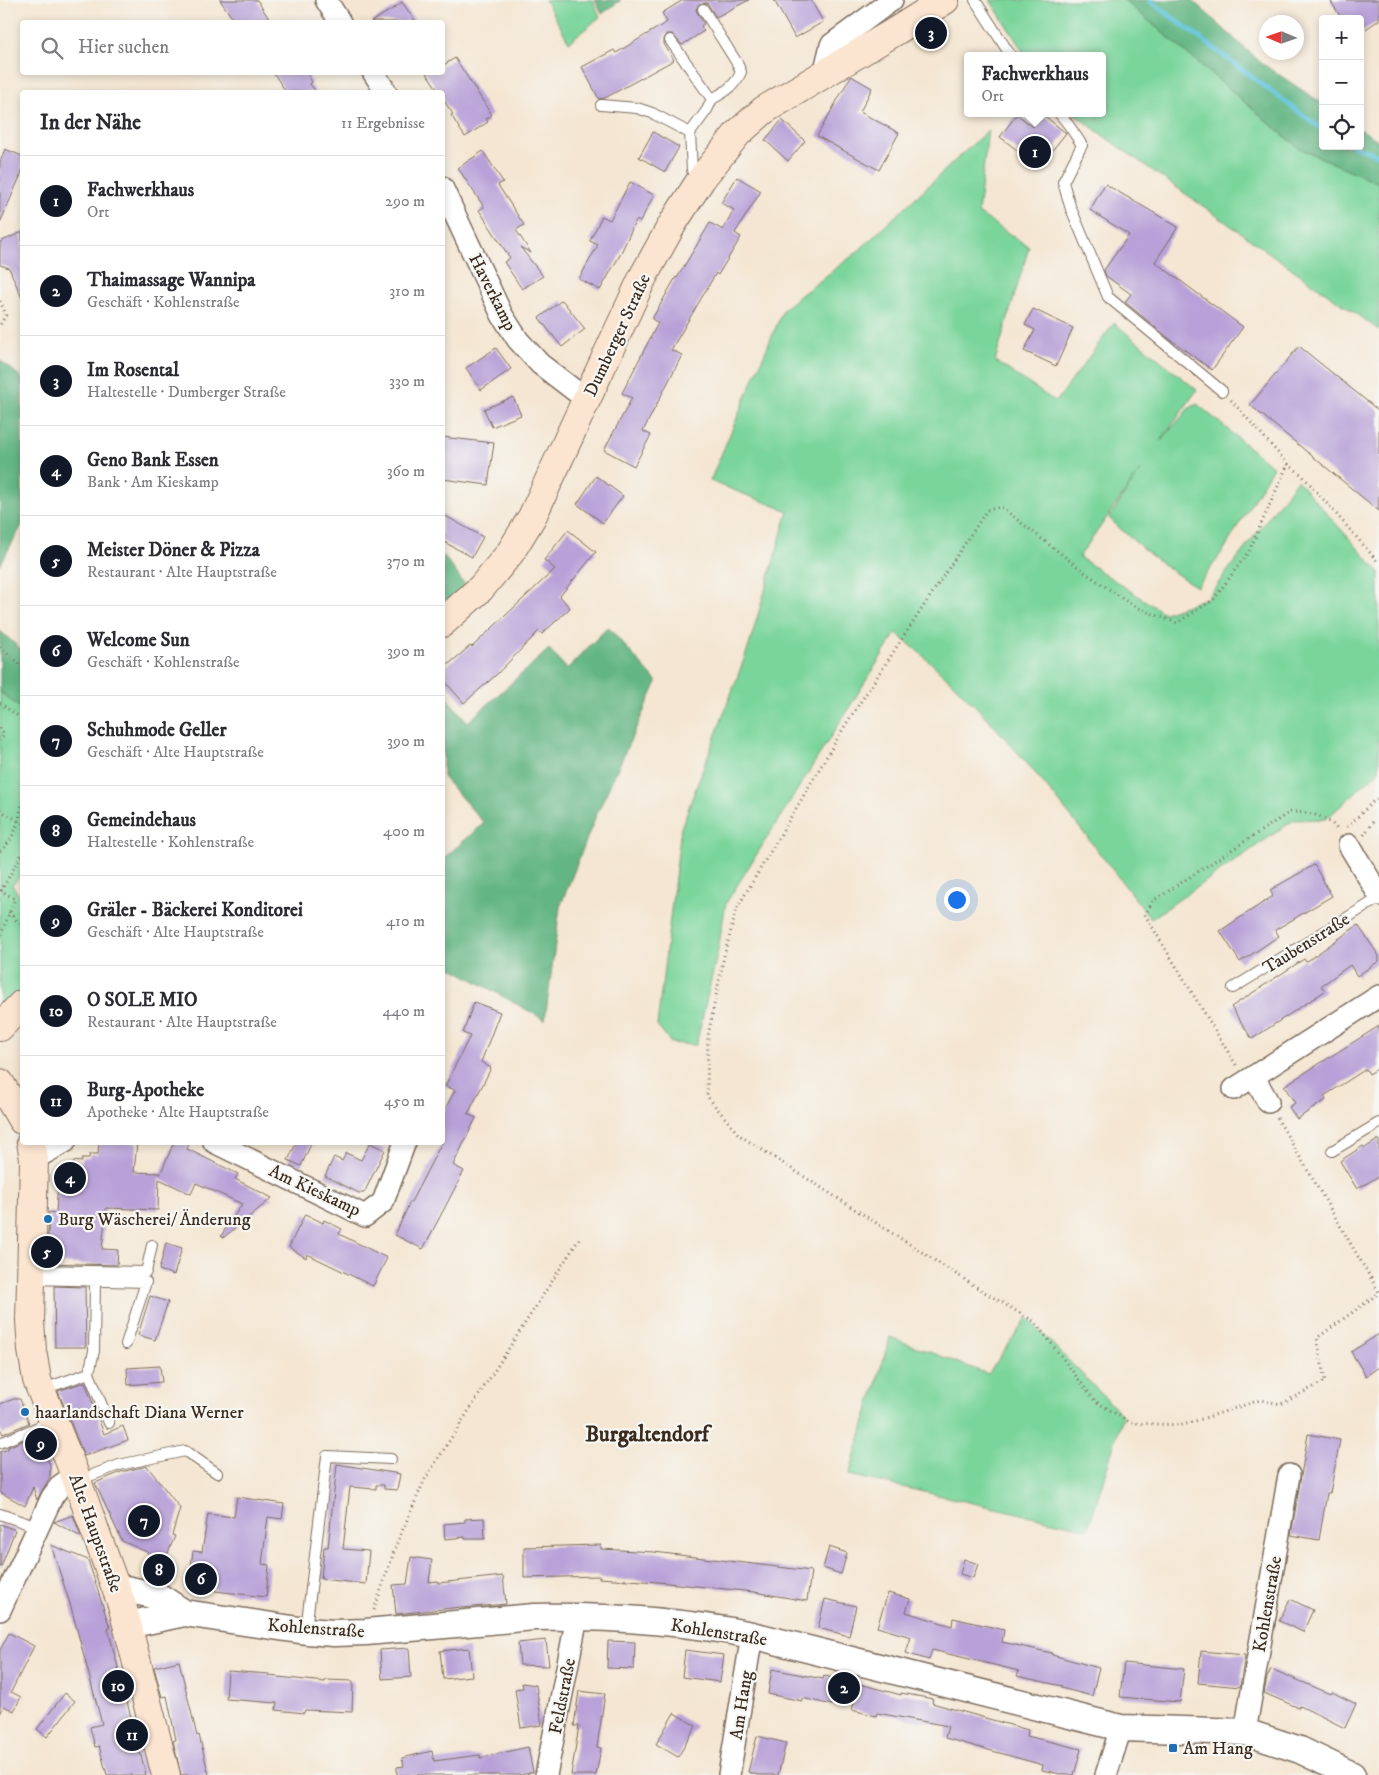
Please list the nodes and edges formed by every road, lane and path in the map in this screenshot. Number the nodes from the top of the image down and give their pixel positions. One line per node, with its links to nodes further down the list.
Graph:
1 (326, 0): 6 (street)
2 (892, 0): 9 (street)
3 (945, 0): 9 (main road, Dumberger Straße)
4 (975, 0): 8 (lane)
5 (703, 9): 12 (lane)
6 (339, 20)
7 (670, 40): 12 (lane)
8 (1008, 52)
9 (824, 74): 16 (main road, Dumberger Straße)
10 (375, 75): 11 (street)
11 (385, 90)
12 (712, 99): 15 (lane)
13 (601, 105): 15 (lane)
14 (1062, 117): 20 (lane)
15 (690, 133): 16 (lane)
16 (702, 178): 21 (main road, Dumberger Straße)
17 (445, 193): 21 (street, Haverkamp)
18 (0, 301): 19 (path)
19 (0, 325)
20 (1222, 390): 22 (path)
21 (587, 400): 24 (main road, Dumberger Straße)
22 (1288, 464): 23 (path); 62 (path)
23 (1379, 563)
24 (445, 620)
25 (0, 647): 26 (path)
26 (20, 664)
27 (0, 703): 28 (path)
28 (20, 717)
29 (0, 728): 30 (path)
30 (0, 741)
31 (1379, 796): 35 (path)
32 (0, 810): 33 (path)
33 (20, 822)
34 (20, 825): 36 (path)
35 (1345, 836): 39 (street, Taubenstraße); 49 (path)
36 (0, 851)
37 (20, 857): 38 (path)
38 (1, 890): 40 (path)
39 (1379, 896): 43 (lane, Taubenstraße)
40 (9, 912): 41 (path); 42 (path)
41 (20, 925)
42 (0, 937)
43 (1233, 988)
44 (1379, 996): 47 (street)
45 (20, 1006): 46 (main road)
46 (0, 1027)
47 (1254, 1077): 49 (street); 50 (street)
48 (0, 1082): 51 (main road)
49 (1234, 1089)
50 (1268, 1102): 62 (path)
51 (20, 1117)
52 (1379, 1123): 57 (lane)
53 (55, 1145): 56 (street)
54 (220, 1145): 55 (street, Am Kieskamp)
55 (405, 1145)
56 (32, 1151): 60 (main road, Alte Hauptstraße)
57 (1332, 1151)
58 (582, 1236): 81 (path)
59 (152, 1245): 60 (lane)
60 (30, 1274): 61 (lane); 65 (main road, Alte Hauptstraße)
61 (95, 1280): 63 (lane); 64 (lane)
62 (1379, 1293)
63 (126, 1344)
64 (89, 1373): 65 (lane); 67 (lane)
65 (41, 1390): 66 (main road, Alte Hauptstraße)
66 (53, 1420): 68 (lane); 72 (main road, Alte Hauptstraße)
67 (109, 1423)
68 (0, 1444)
69 (391, 1459): 80 (lane)
70 (217, 1474): 72 (lane)
71 (1290, 1475): 84 (street, Kohlenstraße)
72 (76, 1478): 74 (street); 75 (main road, Alte Hauptstraße)
73 (0, 1514): 74 (lane)
74 (37, 1527): 76 (street)
75 (116, 1587): 77 (street, Kohlenstraße); 79 (main road, Alte Hauptstraße)
76 (0, 1610)
77 (184, 1613): 79 (street, Kohlenstraße); 80 (street, Kohlenstraße)
78 (577, 1617): 81 (street, Kohlenstraße); 82 (street, Kohlenstraße); 87 (street, Feldstraße)
79 (128, 1625): 86 (main road, Alte Hauptstraße)
80 (306, 1631): 81 (street, Kohlenstraße)
81 (366, 1632)
82 (752, 1635): 83 (street, Kohlenstraße); 88 (street, Am Hang)
83 (1121, 1728): 84 (street, Kohlenstraße); 89 (street)
84 (1245, 1732): 85 (street, Kohlenstraße)
85 (1346, 1774)
86 (166, 1775)
87 (546, 1775)
88 (730, 1775)
89 (1106, 1775)

